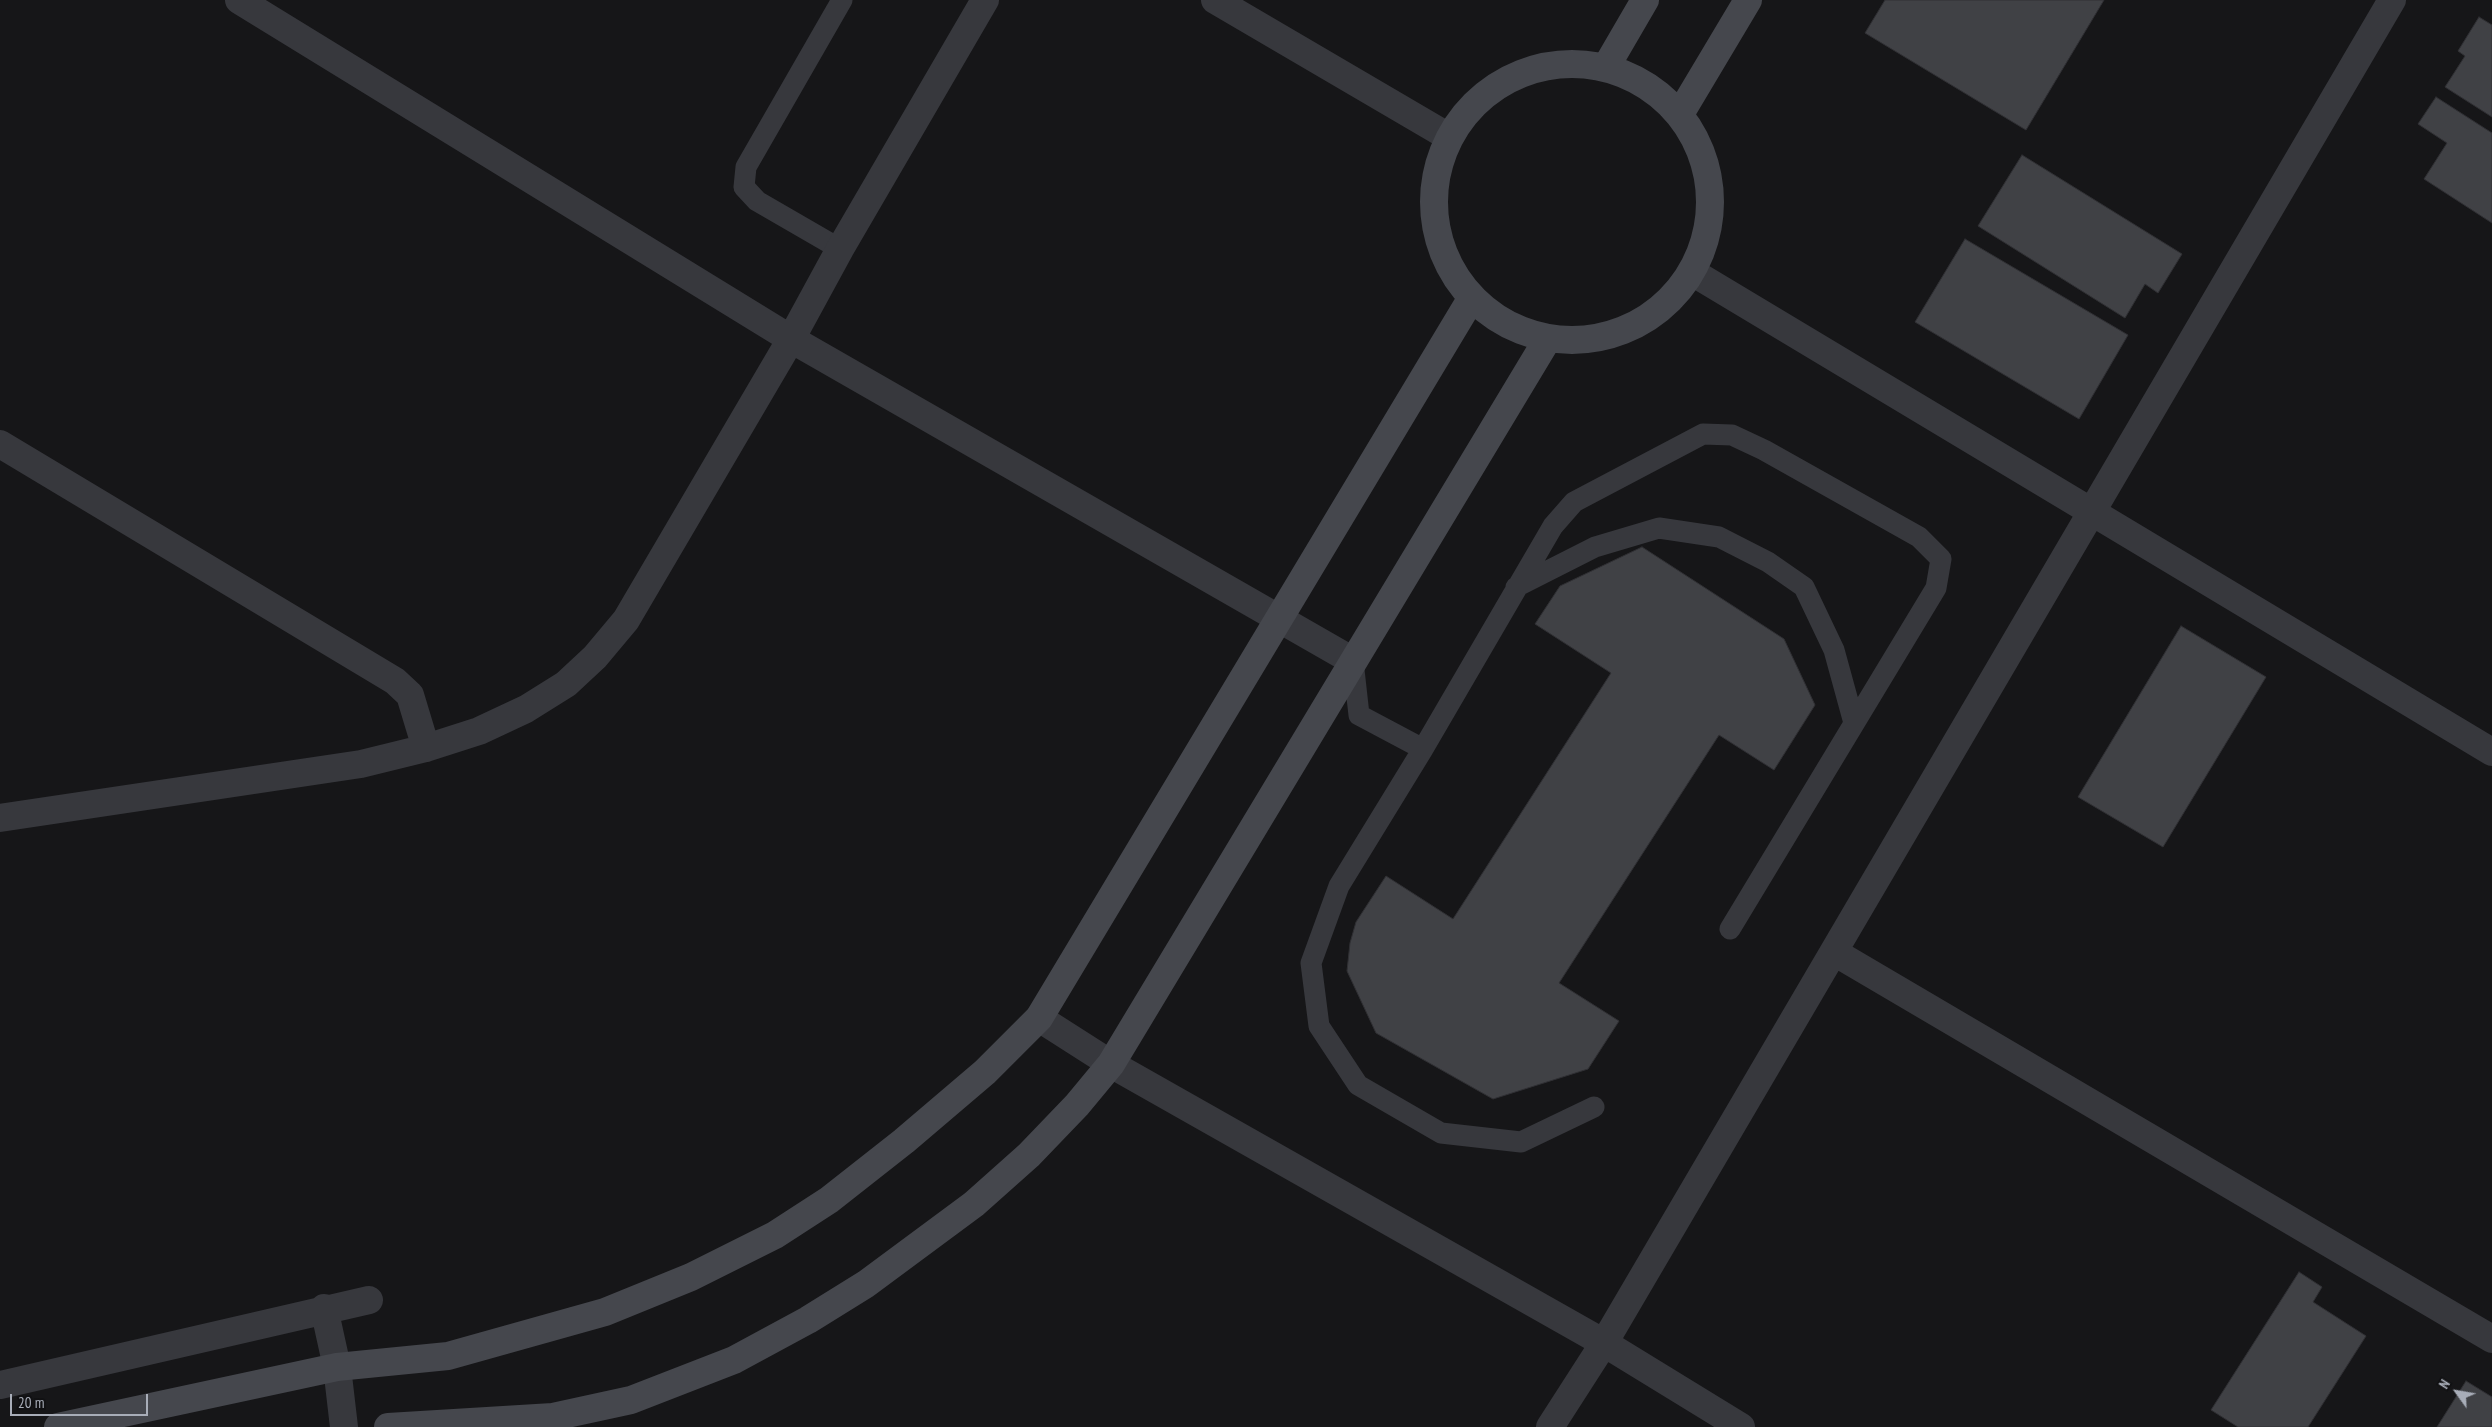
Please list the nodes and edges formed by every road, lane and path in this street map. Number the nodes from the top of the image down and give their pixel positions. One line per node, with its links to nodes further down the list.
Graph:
1 (239, 0): 14 (street)
2 (842, 0): 11 (lane)
3 (985, 0): 11 (street)
4 (1215, 0): 10 (street)
5 (1645, 0): 8 (main road)
6 (1748, 0): 9 (main road)
7 (2392, 0): 17 (street)
8 (1606, 67): 9 (main road); 10 (main road)
9 (1680, 114): 12 (main road)
10 (1449, 137): 13 (main road)
11 (840, 249): 14 (street)
12 (1692, 272): 15 (main road); 17 (street)
13 (1471, 299): 15 (main road); 19 (main road)
14 (791, 339): 19 (street); 22 (street)
15 (1547, 340): 20 (main road)
16 (0, 444): 22 (street)
17 (2093, 512): 24 (street); 27 (street)
18 (1516, 587): 21 (lane); 21 (lane); 23 (lane)
19 (1277, 619): 20 (street); 28 (main road)
20 (1353, 662): 23 (lane); 29 (main road)
21 (1854, 723): 26 (lane)
22 (426, 748): 25 (street)
23 (1423, 749): 30 (lane)
24 (2492, 752)
25 (0, 818)
26 (1730, 929)
27 (1834, 952): 33 (street); 34 (street)
28 (1039, 1018): 29 (street); 35 (main road)
29 (1111, 1064): 34 (street); 39 (main road)
30 (1594, 1107)
31 (369, 1300): 32 (street)
32 (324, 1308): 35 (street); 36 (street)
33 (2492, 1339)
34 (1604, 1343): 40 (street); 41 (street)
35 (337, 1367): 37 (main road); 38 (street)
36 (0, 1385)
37 (58, 1427)
38 (344, 1427)
39 (388, 1427)
40 (1550, 1427)
41 (1741, 1427)

